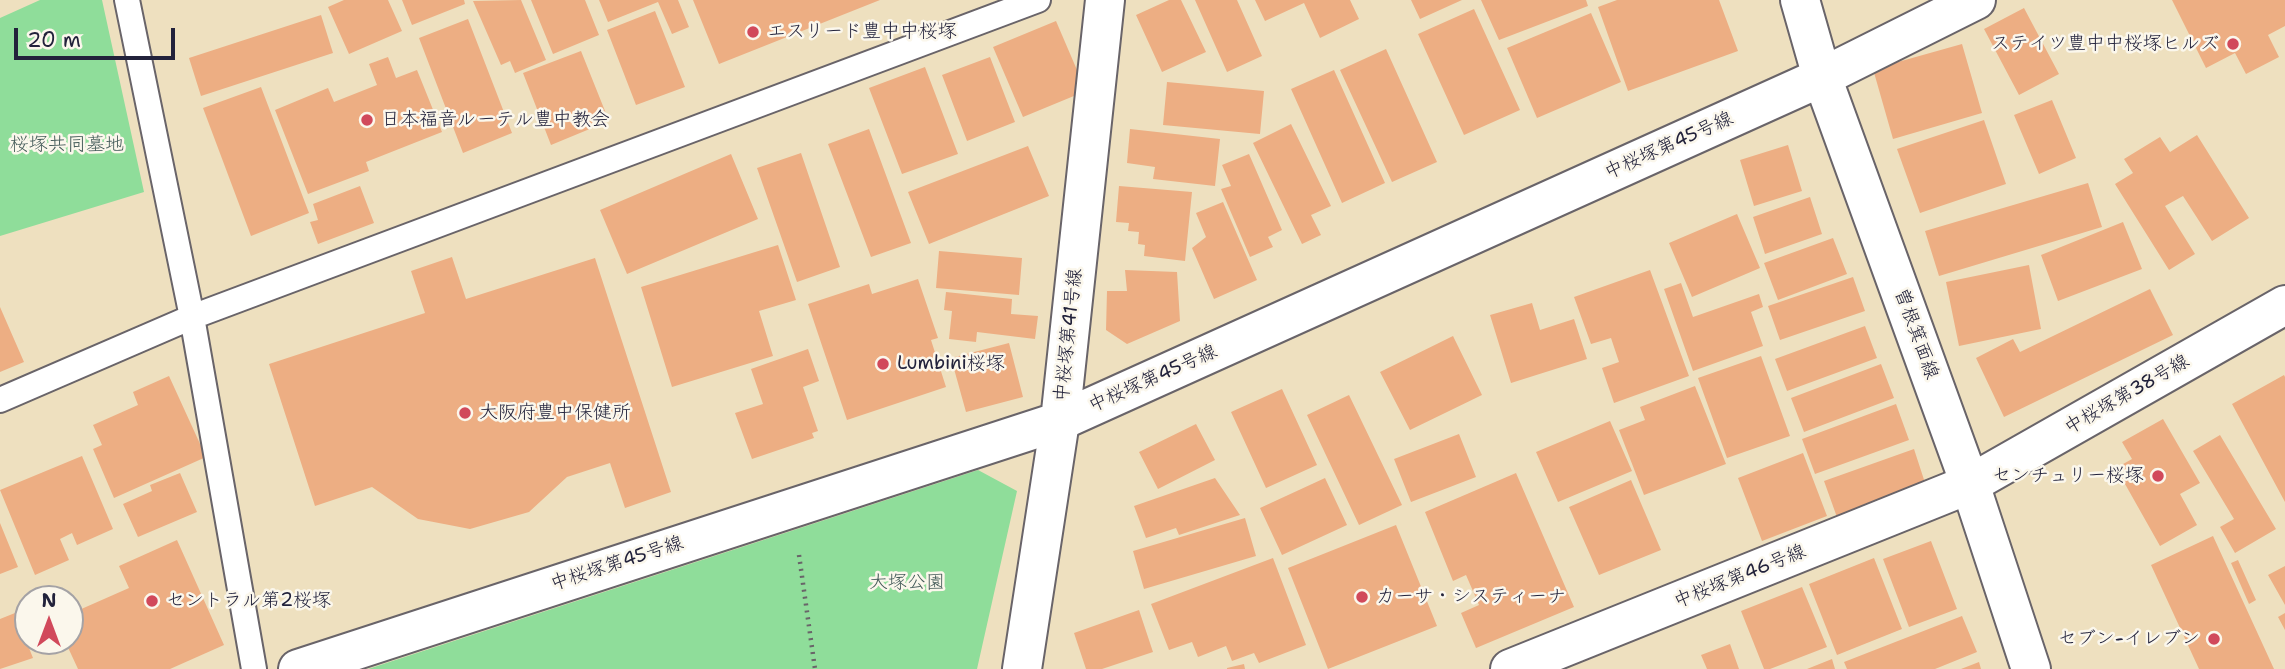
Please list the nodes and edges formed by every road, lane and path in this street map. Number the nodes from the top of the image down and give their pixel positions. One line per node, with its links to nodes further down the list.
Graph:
1 (127, 0): 8 (lane)
2 (1038, 0): 8 (lane)
3 (1105, 0): 10 (street, 中桜塚第41号線)
4 (1800, 0): 6 (street, 曽根箕面線)
5 (1976, 0): 6 (street, 中桜塚第45号線)
6 (1822, 77): 10 (street, 中桜塚第45号線); 11 (street, 曽根箕面線)
7 (2285, 305): 11 (street, 中桜塚第38号線)
8 (192, 317): 9 (lane); 13 (lane)
9 (0, 400)
10 (1060, 421): 12 (street, 中桜塚第45号線); 16 (street, 中桜塚第41号線)
11 (1970, 484): 17 (street, 中桜塚第46号線); 18 (street, 曽根箕面線)
12 (793, 507): 14 (street, 中桜塚第45号線); 15 (path)
13 (254, 669)
14 (298, 669)
15 (815, 669)
16 (1022, 669)
17 (1510, 669)
18 (2031, 669)

